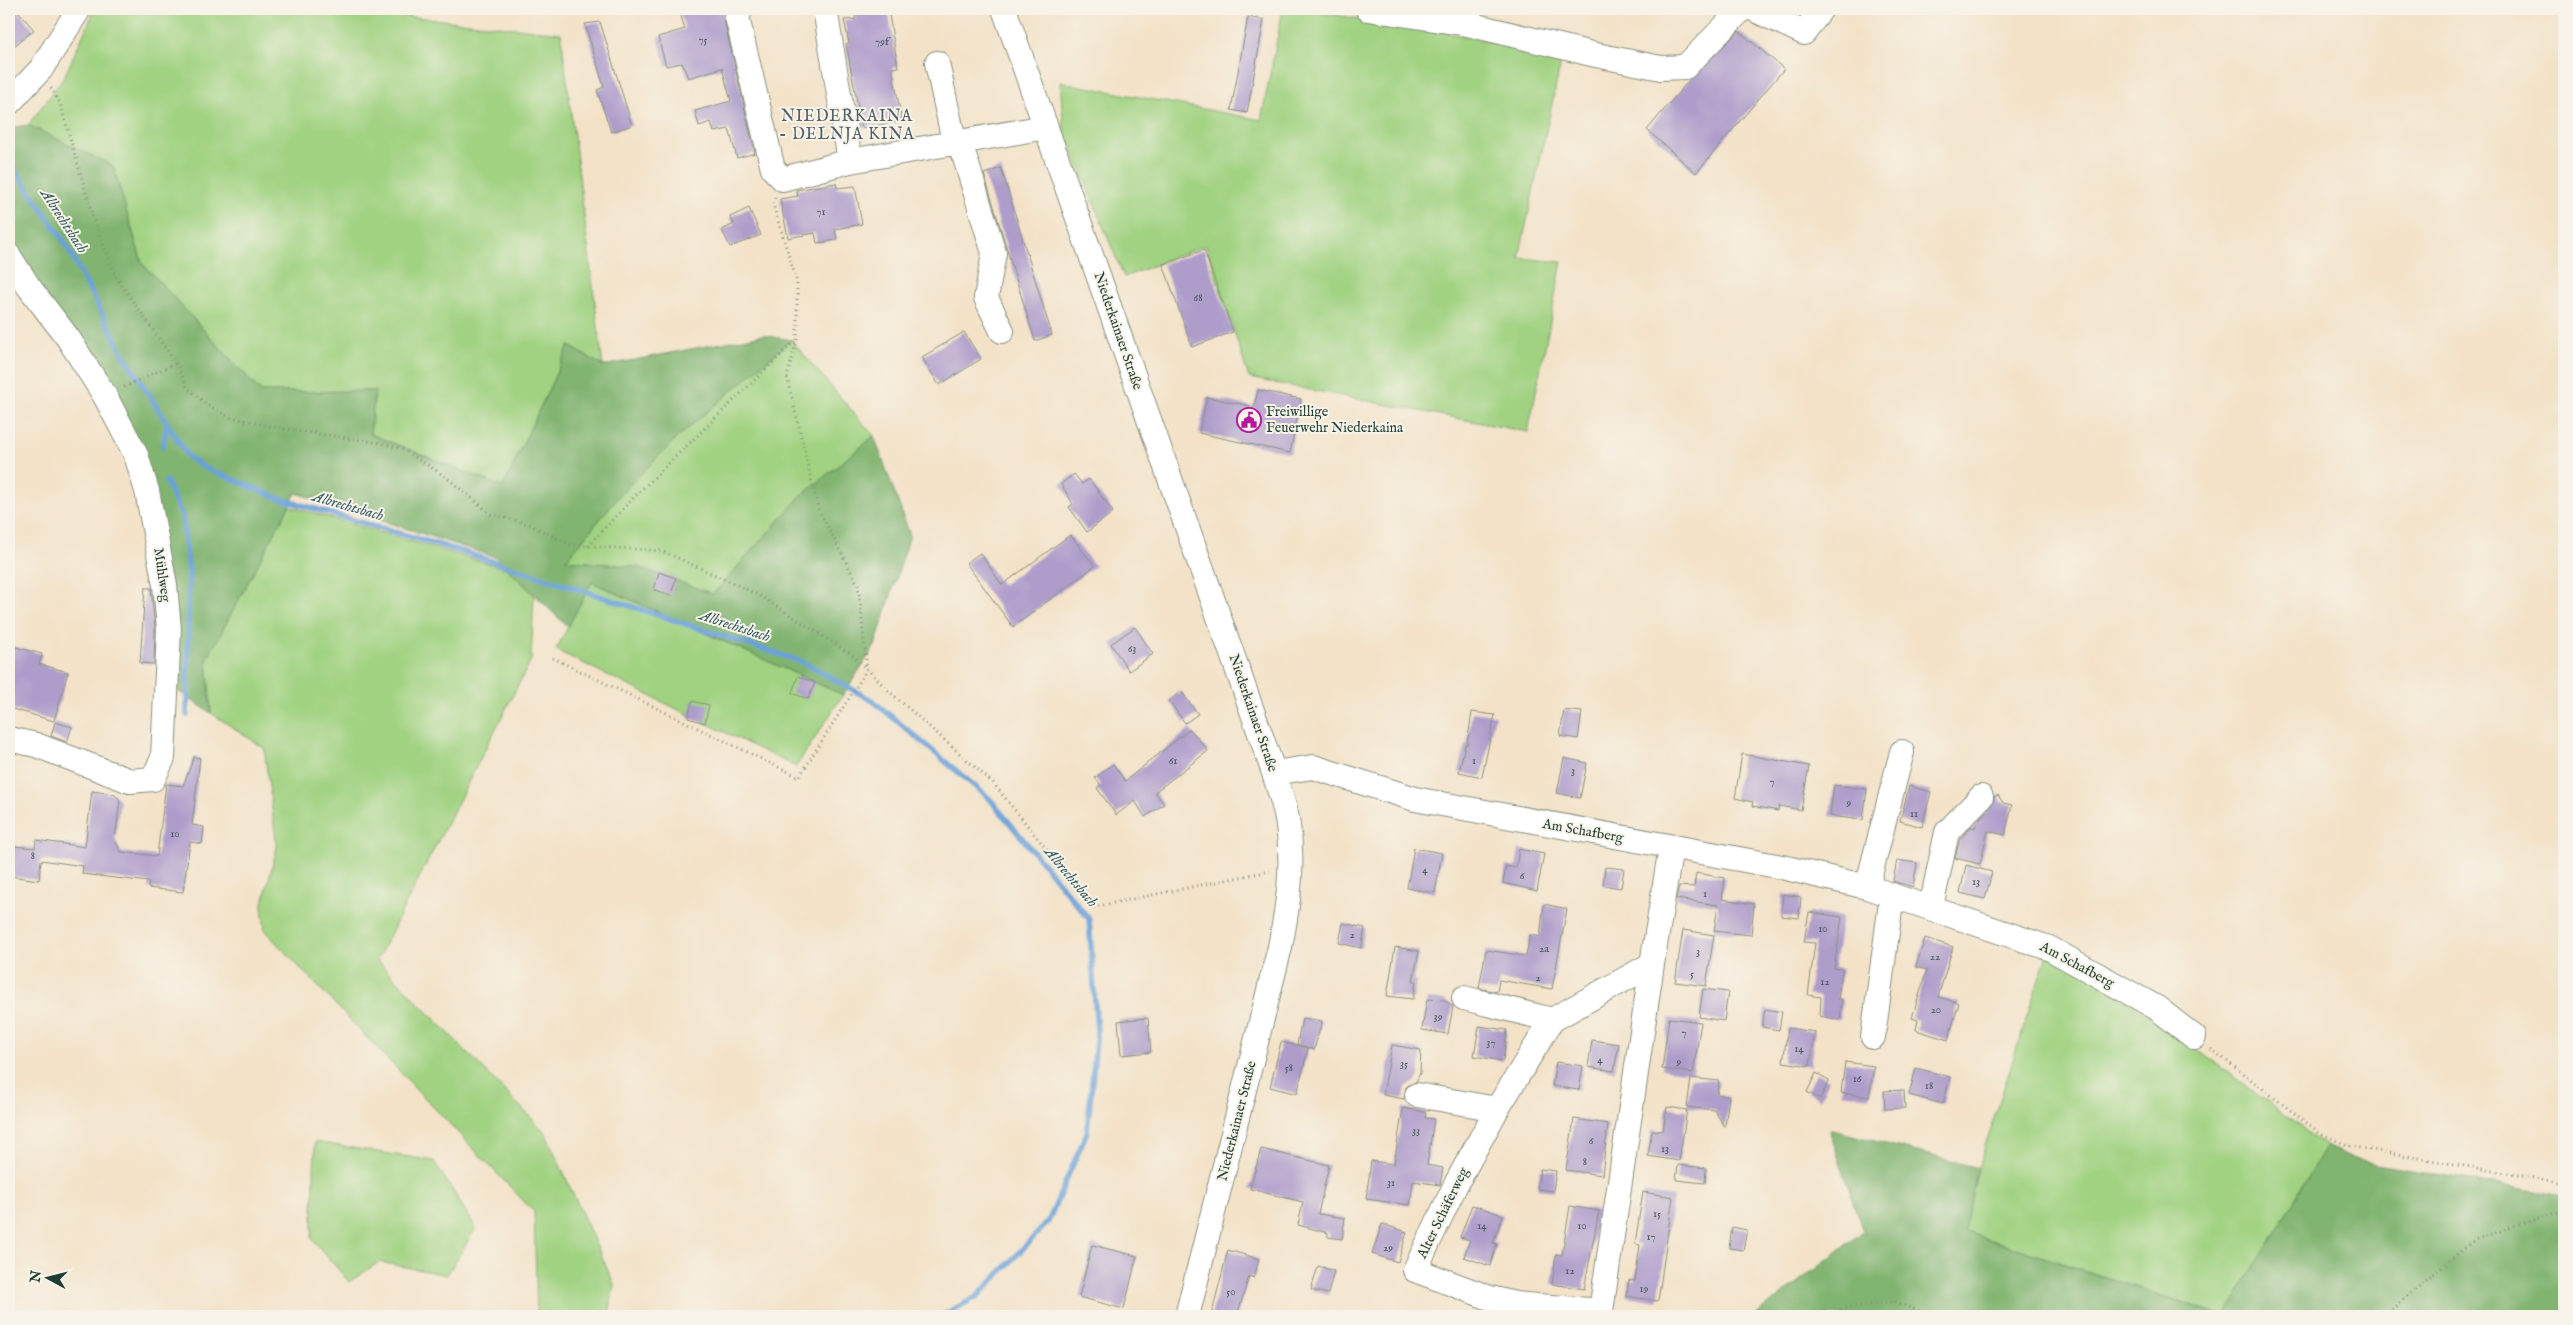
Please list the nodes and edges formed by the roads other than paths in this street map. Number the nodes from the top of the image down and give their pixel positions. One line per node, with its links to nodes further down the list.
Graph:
1 (79, 9): 11 (street)
2 (741, 9): 14 (street)
3 (825, 9): 14 (street)
4 (1004, 9): 12 (street, Niederkainaer Straße)
5 (1368, 9): 9 (street)
6 (1742, 9): 9 (street)
7 (1753, 9): 8 (street)
8 (1821, 9)
9 (1469, 16)
10 (937, 63): 13 (street)
11 (9, 103)
12 (1046, 126): 13 (street); 19 (street, Niederkainaer Straße)
13 (958, 144): 14 (street); 16 (street)
14 (850, 161)
15 (9, 256): 17 (street, Mühlweg)
16 (1002, 332)
17 (9, 739)
18 (1902, 752): 22 (street)
19 (1274, 773): 21 (street, Am Schafberg); 32 (street, Niederkainaer Straße)
20 (1981, 797): 24 (street)
21 (1671, 847): 22 (street, Am Schafberg); 25 (street, Alter Schäferweg)
22 (1867, 888): 23 (street, Am Schafberg)
23 (1892, 895): 24 (street, Am Schafberg); 28 (street)
24 (1931, 907): 29 (street, Am Schafberg)
25 (1652, 964): 27 (street, Alter Schäferweg); 31 (street, Alter Schäferweg)
26 (1464, 998): 27 (street)
27 (1552, 1020): 31 (street, Alter Schäferweg)
28 (1873, 1037)
29 (2194, 1037)
30 (1417, 1096): 31 (street)
31 (1497, 1109)
32 (1187, 1316)

